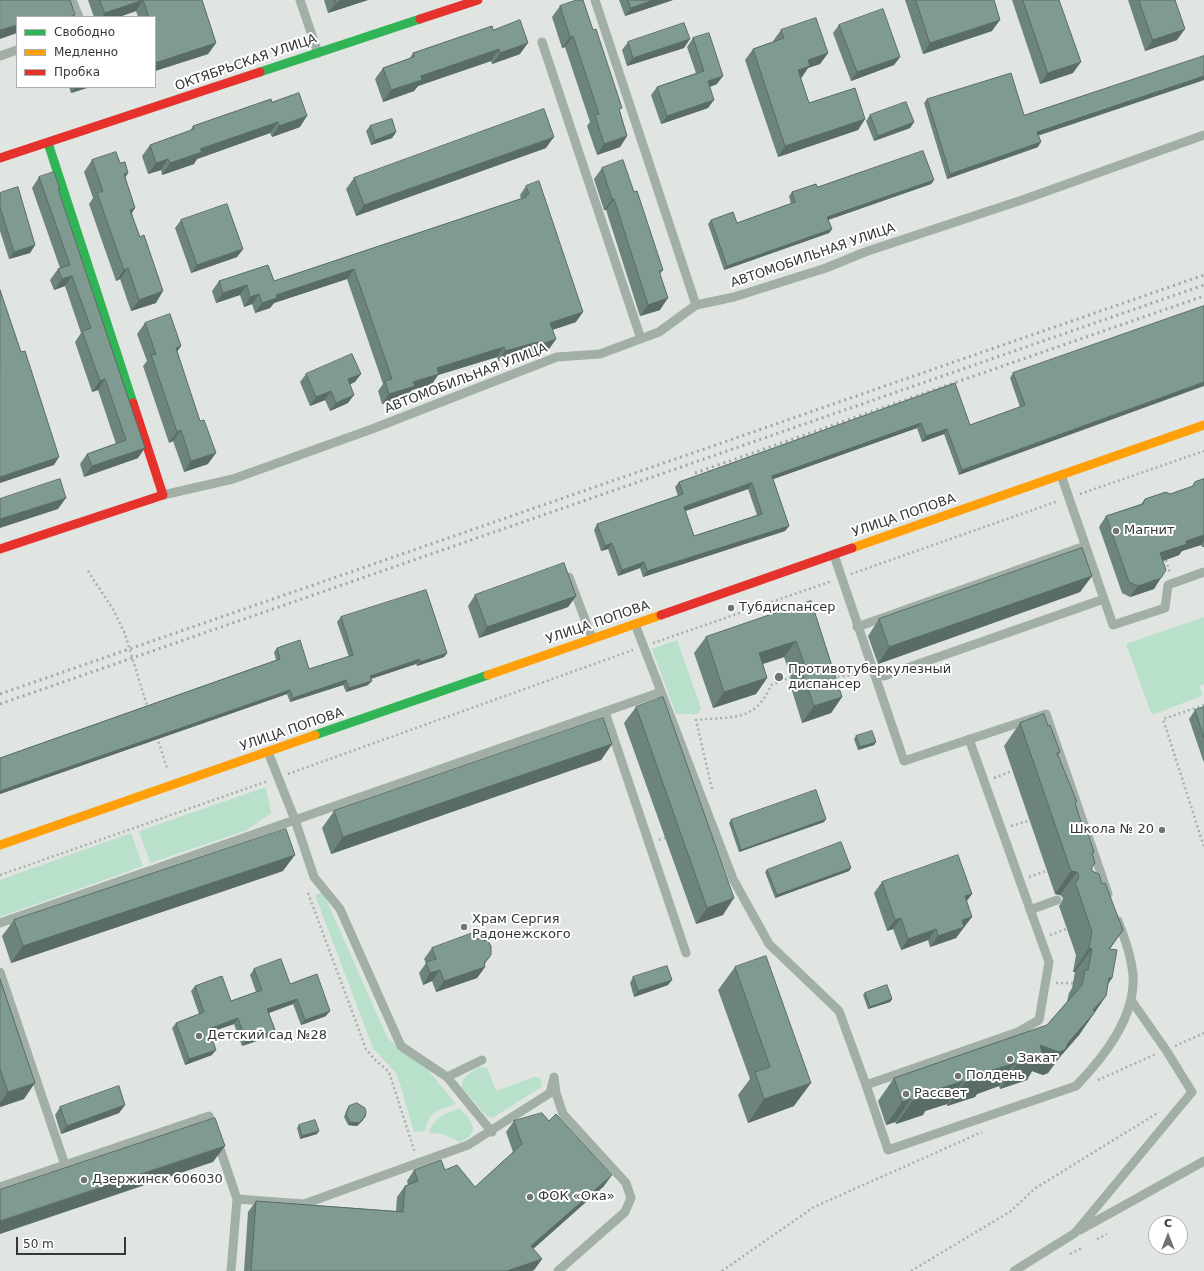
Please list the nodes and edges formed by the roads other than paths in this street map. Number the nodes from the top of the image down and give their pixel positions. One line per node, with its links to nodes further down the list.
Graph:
1 (72, 0): 5 (lane)
2 (300, 0): 8 (lane)
3 (478, 0): 8 (street, ОКТЯБРЬСКАЯ УЛИЦА)
4 (595, 0): 13 (lane)
5 (79, 16)
6 (542, 42): 14 (lane)
7 (16, 50): 9 (lane)
8 (318, 53): 11 (street, ОКТЯБРЬСКАЯ УЛИЦА)
9 (0, 56)
10 (1204, 135): 13 (lane, АВТОМОБИЛЬНАЯ УЛИЦА)
11 (48, 143): 12 (street, ОКТЯБРЬСКАЯ УЛИЦА); 17 (street)
12 (0, 158)
13 (696, 305): 14 (lane, АВТОМОБИЛЬНАЯ УЛИЦА)
14 (641, 339): 17 (lane, АВТОМОБИЛЬНАЯ УЛИЦА)
15 (1204, 425): 16 (street, УЛИЦА ПОПОВА)
16 (1061, 475): 18 (lane); 20 (street, УЛИЦА ПОПОВА)
17 (163, 495): 19 (street)
18 (1086, 546): 23 (lane); 25 (lane)
19 (0, 548)
20 (834, 555): 24 (street, УЛИЦА ПОПОВА); 25 (lane)
21 (565, 566): 26 (lane)
22 (1204, 572): 23 (lane)
23 (1104, 599): 27 (lane)
24 (635, 624): 26 (street, УЛИЦА ПОПОВА); 28 (lane)
25 (857, 627): 27 (lane)
26 (592, 639): 31 (street, УЛИЦА ПОПОВА)
27 (875, 673): 30 (lane)
28 (661, 692): 29 (lane); 44 (lane)
29 (605, 712): 32 (lane); 39 (lane)
30 (969, 739): 34 (lane); 37 (lane)
31 (268, 752): 32 (lane); 33 (street, УЛИЦА ПОПОВА)
32 (295, 820): 38 (lane); 43 (lane)
33 (0, 845)
34 (1104, 884): 35 (lane); 41 (lane)
35 (1092, 888)
36 (1057, 900): 37 (lane)
37 (1030, 910): 44 (lane)
38 (0, 923)
39 (686, 953)
40 (0, 972): 47 (lane)
41 (1130, 1000): 44 (lane); 50 (lane)
42 (482, 1060): 43 (lane)
43 (447, 1077): 45 (lane)
44 (866, 1085)
45 (492, 1132): 49 (lane); 52 (lane)
46 (1204, 1161): 50 (lane)
47 (65, 1165): 48 (lane); 49 (lane)
48 (0, 1187)
49 (237, 1199): 51 (lane)
50 (1075, 1233): 53 (lane)
51 (231, 1271)
52 (558, 1271)
53 (1014, 1271)

